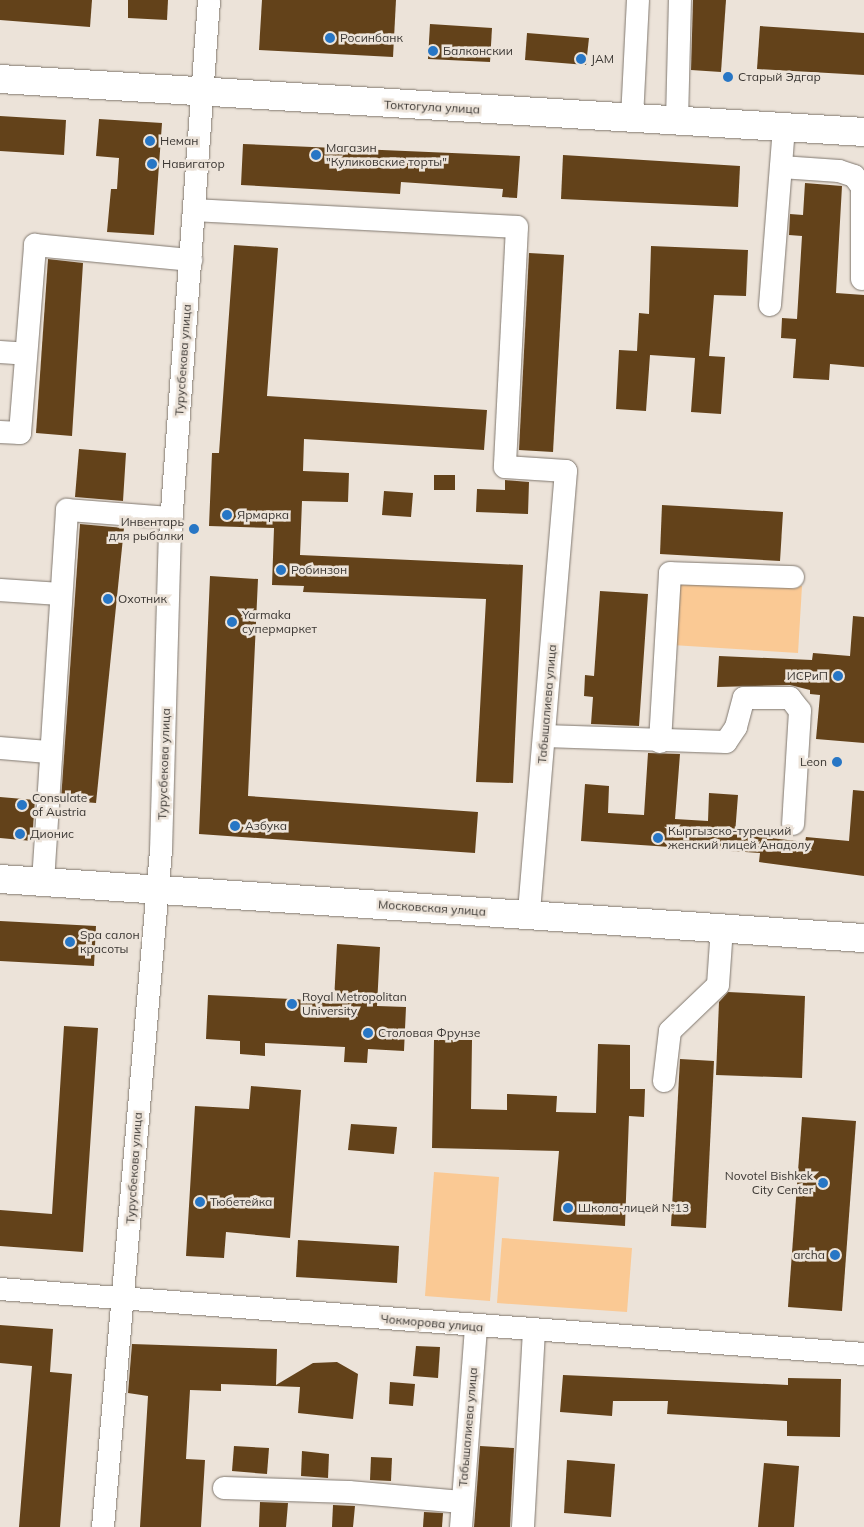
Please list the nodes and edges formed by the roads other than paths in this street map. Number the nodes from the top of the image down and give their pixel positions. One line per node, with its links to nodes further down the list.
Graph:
1 (209, 0): 5 (street, Турусбекова улица)
2 (638, 0): 6 (street)
3 (680, 0): 7 (street)
4 (0, 79): 5 (main road, Токтогула улица)
5 (202, 94): 6 (main road, Токтогула улица); 11 (street, Турусбекова улица)
6 (632, 118): 7 (main road, Токтогула улица)
7 (677, 121): 8 (main road, Токтогула улица)
8 (784, 127): 9 (main road, Токтогула улица); 10 (street)
9 (864, 132)
10 (781, 167): 12 (street); 15 (street)
11 (194, 210): 13 (street, Турусбекова улица); 23 (street, Табышалиева улица)
12 (863, 225): 14 (street)
13 (190, 260): 17 (street); 19 (street, Турусбекова улица)
14 (862, 279)
15 (770, 305)
16 (0, 352): 17 (street)
17 (26, 354): 18 (street)
18 (10, 433)
19 (172, 518): 22 (street); 30 (street, Турусбекова улица)
20 (793, 577): 24 (street)
21 (0, 590): 22 (street)
22 (61, 594): 26 (street)
23 (544, 736): 24 (street); 31 (street, Табышалиева улица)
24 (660, 742): 27 (street)
25 (0, 748): 26 (street)
26 (49, 752): 29 (street)
27 (793, 824)
28 (0, 879): 29 (main road, Московская улица)
29 (43, 882): 30 (main road, Московская улица)
30 (158, 890): 31 (main road, Московская улица); 36 (street, Турусбекова улица)
31 (530, 915): 32 (main road, Московская улица)
32 (722, 928): 33 (main road, Московская улица); 34 (street)
33 (864, 938)
34 (664, 1081)
35 (0, 1289): 36 (street, Чокморова улица)
36 (124, 1301): 37 (street, Чокморова улица); 42 (street, Турусбекова улица)
37 (476, 1327): 38 (street, Чокморова улица); 41 (street, Табышалиева улица)
38 (534, 1331): 39 (street, Чокморова улица); 44 (street)
39 (864, 1354)
40 (224, 1488): 41 (street)
41 (462, 1502): 43 (street, Табышалиева улица)
42 (103, 1527)
43 (461, 1527)
44 (523, 1527)

